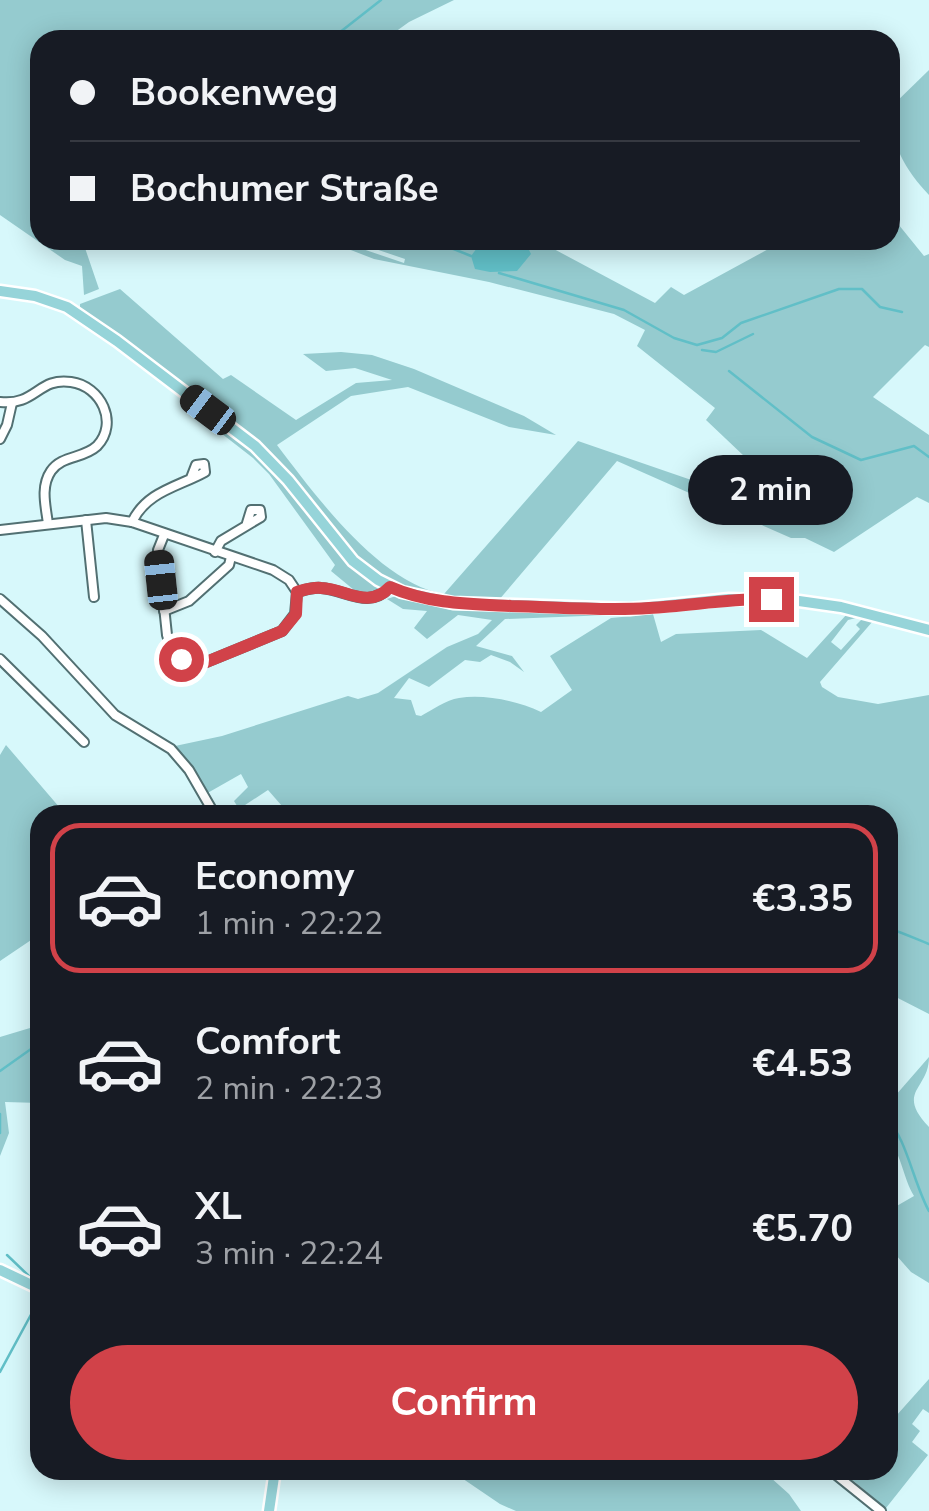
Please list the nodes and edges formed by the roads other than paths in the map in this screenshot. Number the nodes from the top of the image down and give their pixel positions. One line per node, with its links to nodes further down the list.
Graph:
1 (0, 291): 14 (main road)
2 (0, 402): 3 (street)
3 (12, 404): 4 (street); 9 (street)
4 (0, 439)
5 (191, 478): 7 (street)
6 (86, 520): 7 (street); 9 (street); 16 (street)
7 (132, 522): 11 (street)
8 (247, 523): 12 (street)
9 (48, 524): 10 (street)
10 (0, 530)
11 (164, 535): 12 (street); 18 (street)
12 (215, 552): 13 (street)
13 (231, 558): 15 (street); 18 (street)
14 (390, 587): 15 (street); 19 (main road)
15 (297, 592): 18 (street)
16 (94, 597)
17 (0, 599): 22 (street)
18 (164, 611)
19 (929, 630)
20 (0, 659): 21 (street)
21 (84, 742)
22 (209, 805)
23 (0, 1270): 24 (main road)
24 (30, 1284)
25 (274, 1480): 27 (main road)
26 (842, 1480): 28 (street)
27 (270, 1511)
28 (880, 1511)

